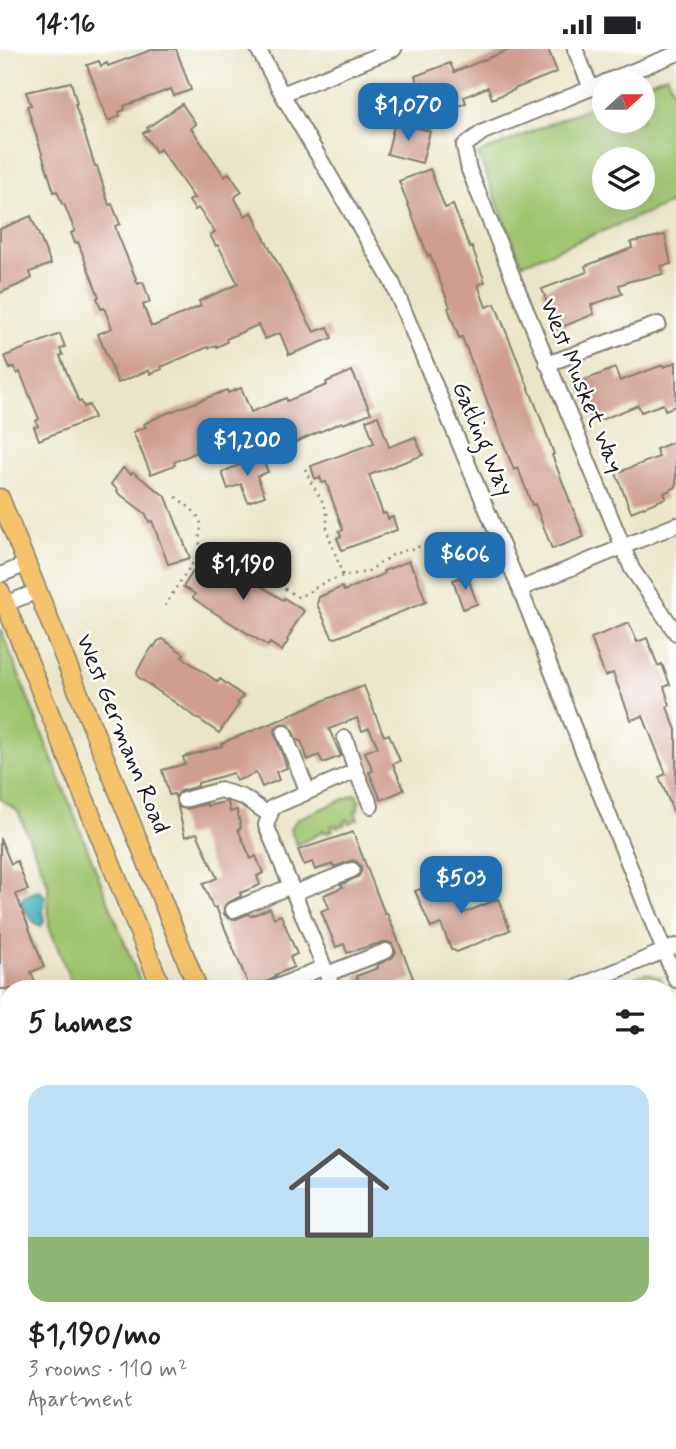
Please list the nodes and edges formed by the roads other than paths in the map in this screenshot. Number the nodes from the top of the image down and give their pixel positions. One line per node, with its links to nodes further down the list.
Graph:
1 (258, 49): 8 (street, Gatling Way)
2 (394, 49): 8 (street)
3 (575, 49): 6 (street)
4 (676, 54): 5 (street)
5 (635, 70)
6 (592, 73)
7 (592, 87): 10 (street, West Musket Way)
8 (282, 95): 16 (street, Gatling Way)
9 (658, 324): 10 (street)
10 (547, 365): 13 (street, West Musket Way)
11 (0, 498): 14 (main road, West Germann Road)
12 (676, 525): 13 (street)
13 (622, 547): 16 (street); 19 (street, West Musket Way)
14 (27, 564): 15 (street); 17 (main road, West Germann Road)
15 (0, 575)
16 (520, 589): 30 (street, Gatling Way)
17 (38, 591): 18 (street); 34 (main road, West Germann Road)
18 (2, 600): 33 (main road)
19 (676, 633)
20 (284, 733): 23 (street)
21 (345, 738): 22 (street)
22 (356, 771): 23 (street); 25 (street)
23 (308, 792): 26 (street)
24 (184, 800): 26 (street)
25 (372, 806)
26 (270, 814): 28 (street)
27 (352, 870): 28 (street)
28 (293, 889): 29 (street); 32 (street)
29 (233, 911)
30 (670, 948): 37 (street); 38 (street, Gatling Way)
31 (386, 951): 32 (street)
32 (326, 971): 35 (street); 36 (street)
33 (158, 980)
34 (194, 980)
35 (299, 980)
36 (330, 980)
37 (594, 980)
38 (676, 980)

